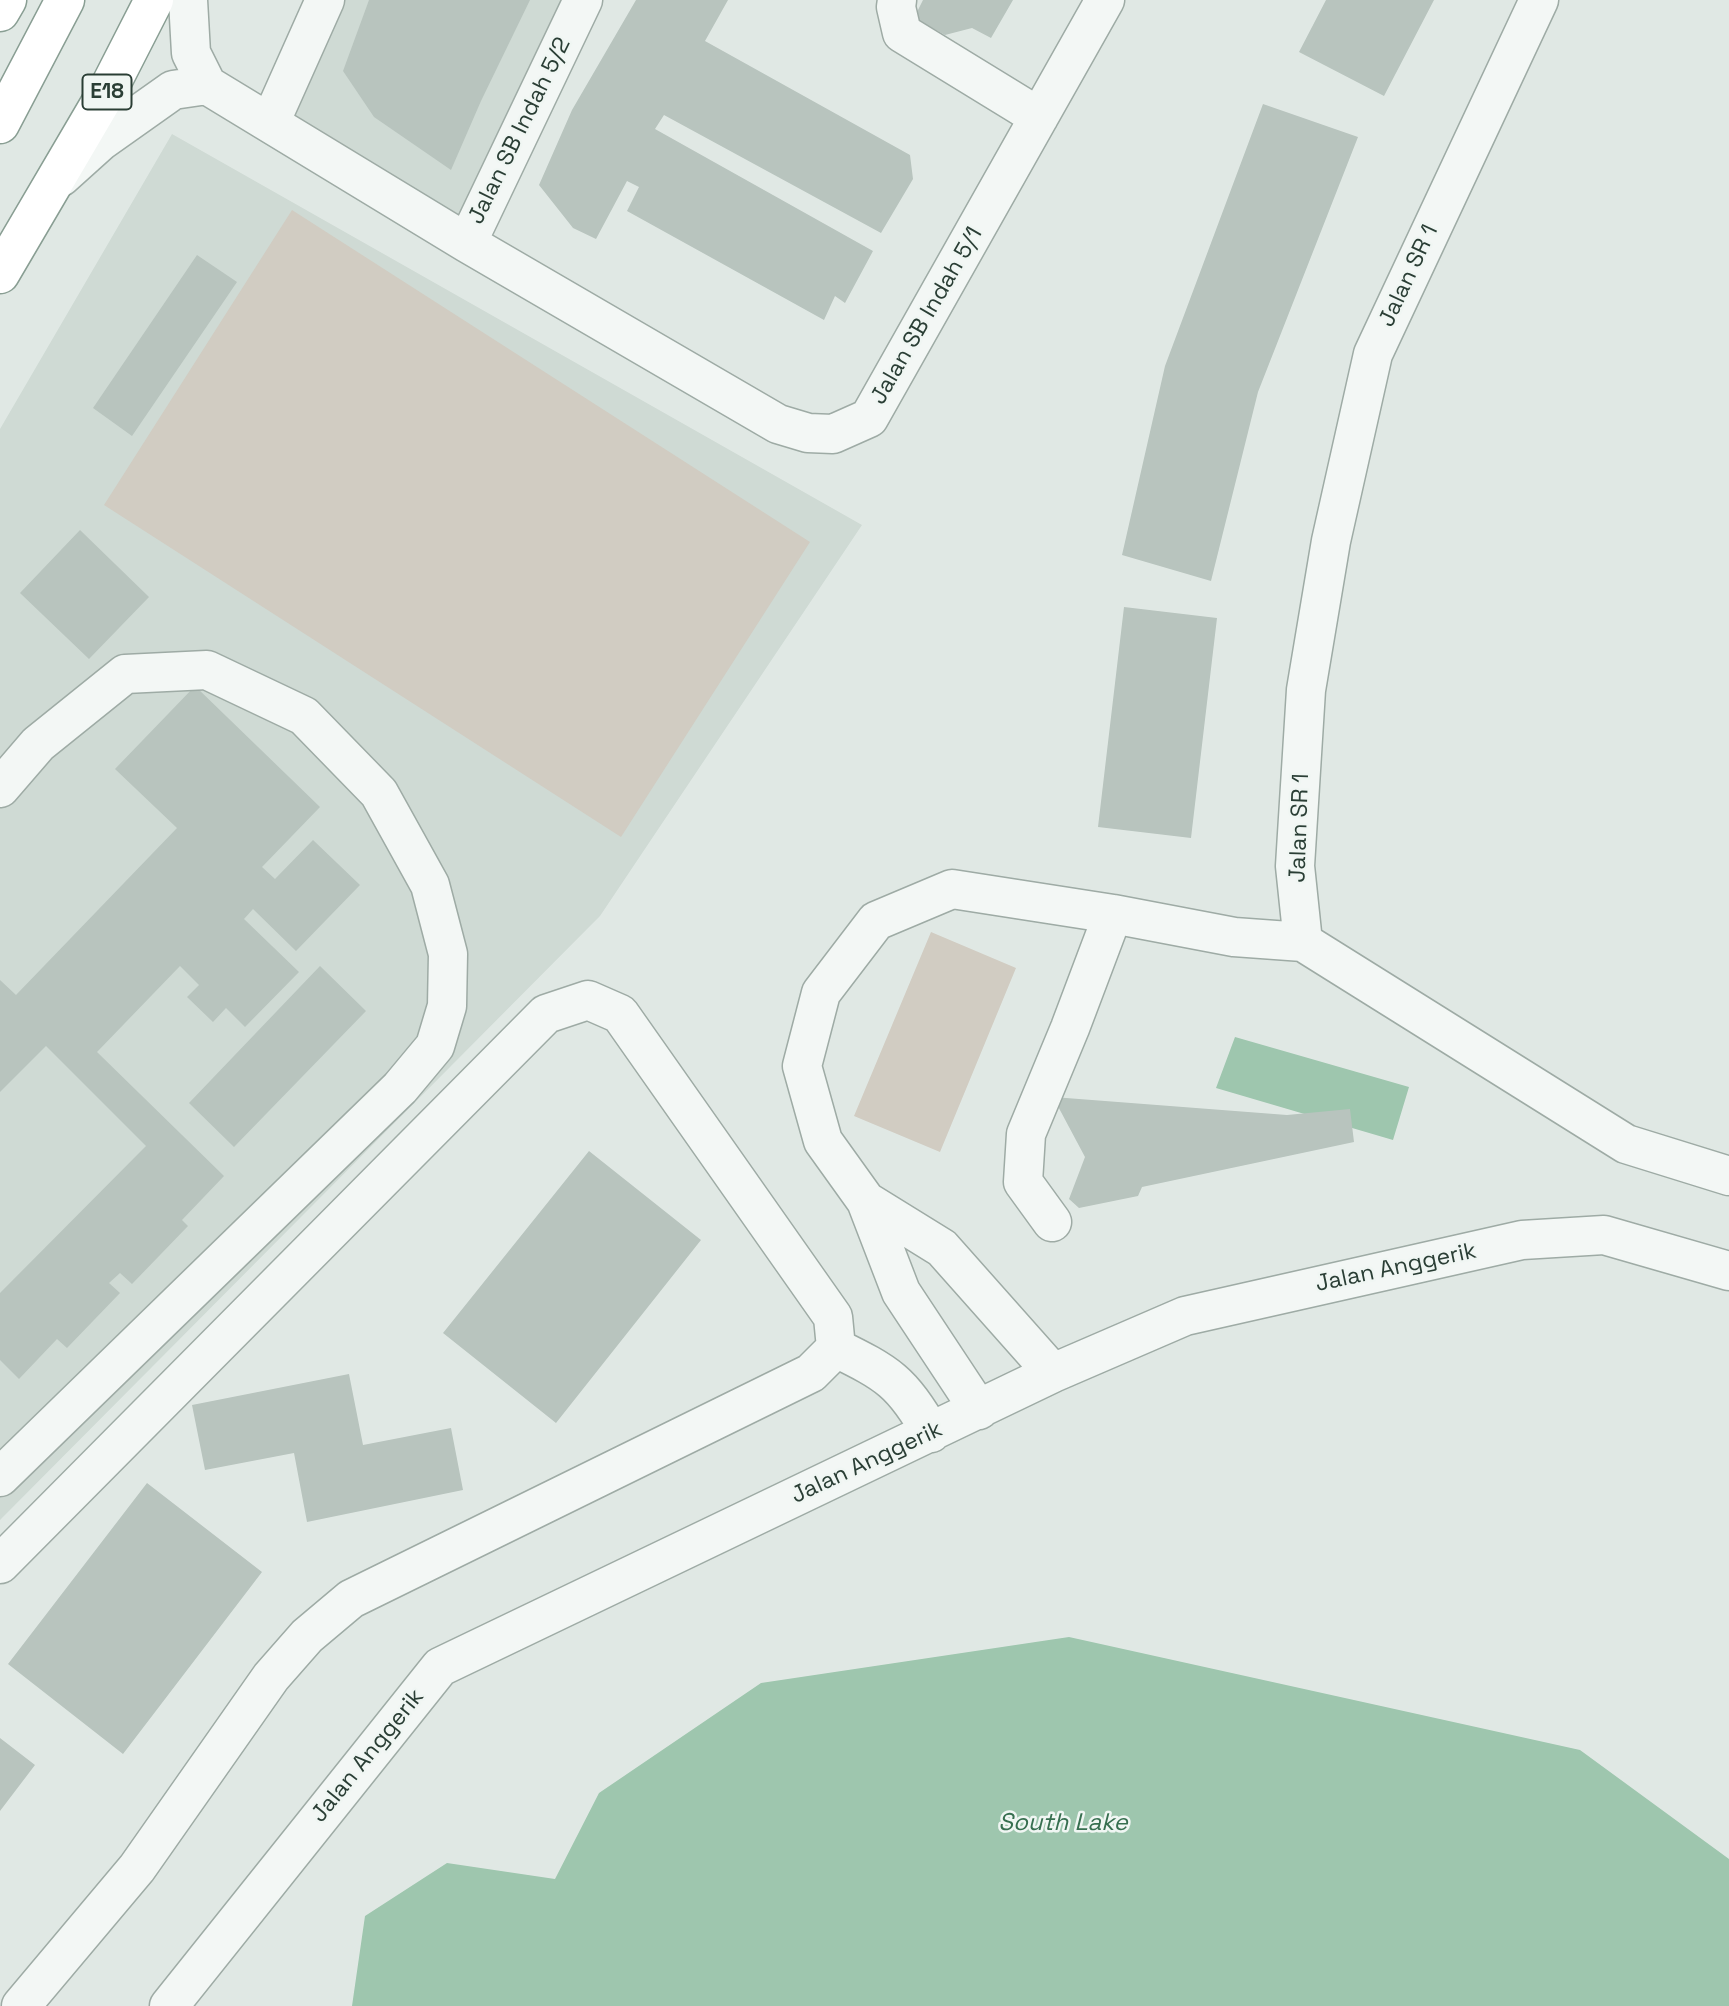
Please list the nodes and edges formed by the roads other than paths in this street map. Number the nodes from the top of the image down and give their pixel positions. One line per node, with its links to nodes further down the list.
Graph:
1 (8, 0): 10 (highway)
2 (65, 0): 14 (highway)
3 (154, 0): 15 (highway, E18)
4 (188, 0): 11 (street)
5 (325, 0): 13 (street)
6 (583, 0): 16 (street, Jalan SB Indah 5/2)
7 (897, 0): 12 (street)
8 (1105, 0): 12 (street, Jalan SB Indah 5/1)
9 (1539, 0): 20 (street, Jalan SR 1)
10 (0, 12)
11 (207, 85): 13 (street, Jalan SB Indah 5/2); 15 (street)
12 (1039, 117): 16 (street, Jalan SB Indah 5/1)
13 (270, 123): 16 (street, Jalan SB Indah 5/2)
14 (0, 124)
15 (55, 182): 17 (highway, E18)
16 (467, 243)
17 (0, 275)
18 (0, 788): 29 (street)
19 (1113, 914): 20 (street); 22 (street); 23 (street)
20 (1303, 942): 21 (street)
21 (1729, 1176)
22 (866, 1201): 26 (street); 27 (street)
23 (1052, 1222)
24 (1729, 1271): 26 (street, Jalan Anggerik)
25 (836, 1348): 28 (street); 30 (street); 31 (street)
26 (1053, 1373): 27 (street, Jalan Anggerik)
27 (979, 1410): 28 (street, Jalan Anggerik)
28 (931, 1433): 32 (street, Jalan Anggerik)
29 (0, 1477)
30 (0, 1564)
31 (21, 2006)
32 (169, 2006)

